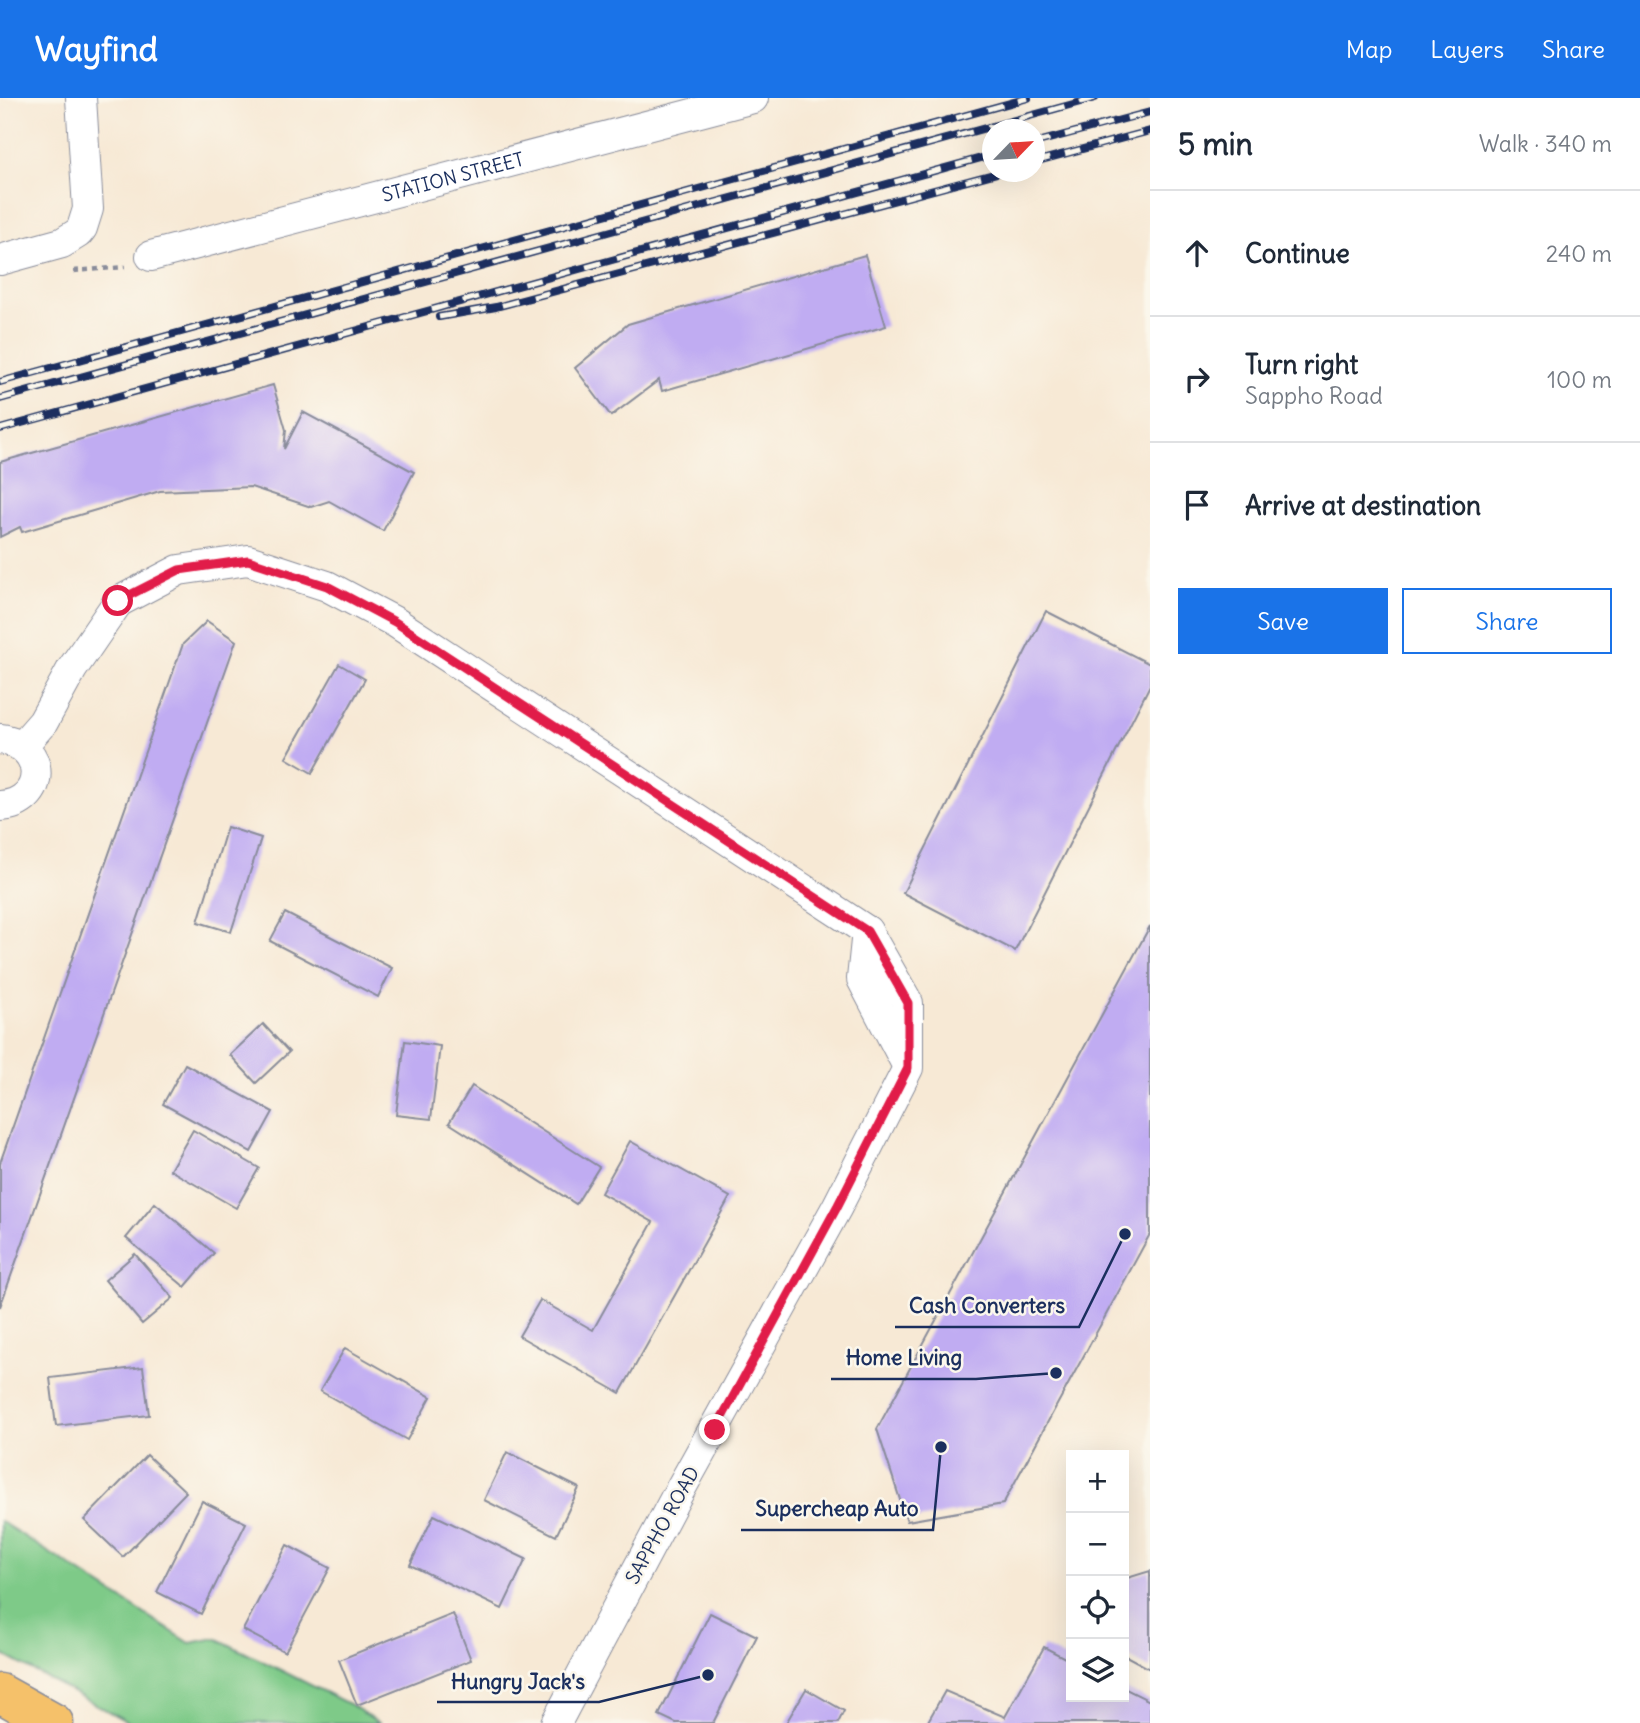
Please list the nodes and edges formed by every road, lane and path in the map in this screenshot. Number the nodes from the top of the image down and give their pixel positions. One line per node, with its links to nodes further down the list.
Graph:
1 (81, 98): 4 (street)
2 (753, 98): 3 (street, STATION STREET)
3 (151, 256)
4 (0, 260)
5 (11, 742): 6 (street); 9 (street, SAPPHO ROAD)
6 (1, 810)
7 (0, 1693): 8 (highway)
8 (54, 1723)
9 (556, 1723)

